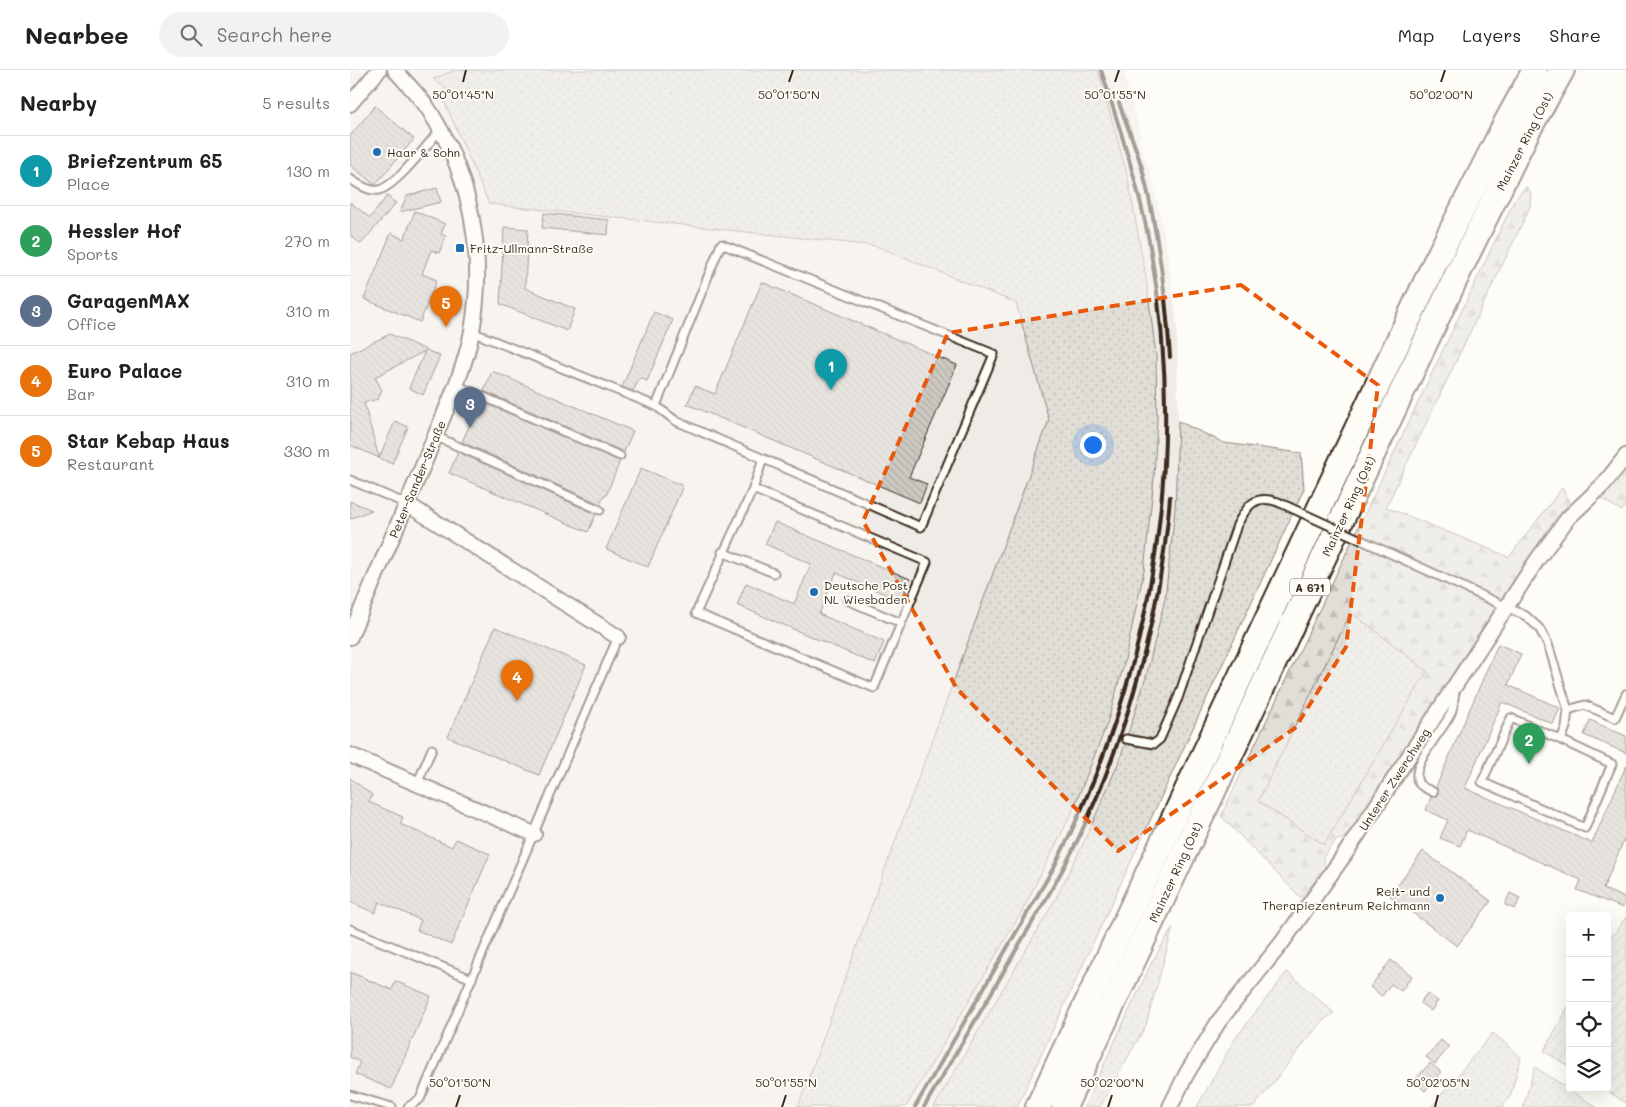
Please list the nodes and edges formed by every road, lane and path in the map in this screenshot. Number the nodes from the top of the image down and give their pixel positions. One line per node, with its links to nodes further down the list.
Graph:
1 (379, 70): 5 (street)
2 (396, 70): 6 (street, Peter-Sander-Straße)
3 (1535, 70): 41 (highway, Mainzer Ring (Ost) / A 671)
4 (1562, 70): 42 (highway, Mainzer Ring (Ost) / A 671)
5 (350, 104)
6 (440, 130): 7 (lane); 8 (street, Peter-Sander-Straße)
7 (350, 179)
8 (472, 332): 9 (street, Peter-Sander-Straße); 10 (lane)
9 (456, 385): 11 (street, Peter-Sander-Straße); 12 (lane)
10 (656, 406): 14 (lane); 14 (lane)
11 (435, 436): 17 (street, Peter-Sander-Straße); 18 (lane)
12 (620, 456)
13 (1626, 456): 22 (street, Unterer Zwerchweg)
14 (763, 460): 16 (lane)
15 (350, 480): 17 (lane)
16 (753, 488): 19 (lane); 23 (lane)
17 (407, 504): 24 (street, Peter-Sander-Straße); 25 (street)
18 (600, 510)
19 (722, 552): 20 (lane); 23 (lane)
20 (774, 573)
21 (847, 600): 23 (lane)
22 (1506, 607): 26 (street, Unterer Zwerchweg); 28 (lane); 29 (lane, bridge)
23 (901, 623)
24 (351, 631)
25 (618, 637): 35 (lane)
26 (1455, 685): 34 (lane); 43 (street, Unterer Zwerchweg)
27 (1626, 694): 28 (lane)
28 (1568, 710): 30 (lane)
29 (1126, 739)
30 (1561, 740): 30 (lane)
31 (432, 749): 33 (lane)
32 (350, 755): 33 (street)
33 (417, 784): 35 (street)
34 (1434, 792)
35 (534, 834): 37 (lane)
36 (350, 929): 37 (lane)
37 (472, 979): 40 (lane)
38 (350, 1095): 39 (lane)
39 (392, 1107)
40 (408, 1107)
41 (1038, 1107)
42 (1064, 1107)
43 (1170, 1107)

